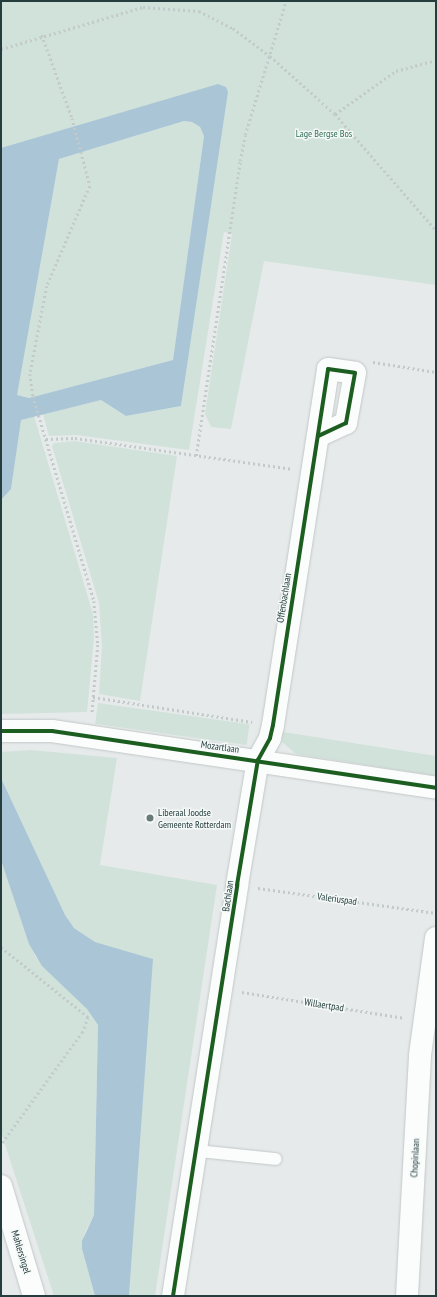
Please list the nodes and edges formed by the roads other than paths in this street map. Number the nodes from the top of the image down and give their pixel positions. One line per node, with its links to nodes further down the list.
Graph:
1 (355, 373): 3 (street, Offenbachlaan)
2 (1, 731): 3 (street, Mozartlaan)
3 (258, 760): 4 (street, Mozartlaan); 7 (street, Bachlaan)
4 (436, 788)
5 (436, 938): 6 (street, Chopinlaan)
6 (431, 1022): 12 (street, Chopinlaan)
7 (198, 1151): 8 (lane); 11 (street, Bachlaan)
8 (276, 1159)
9 (1, 1186): 10 (street, Mahlersingel)
10 (34, 1296)
11 (174, 1296)
12 (407, 1296)

